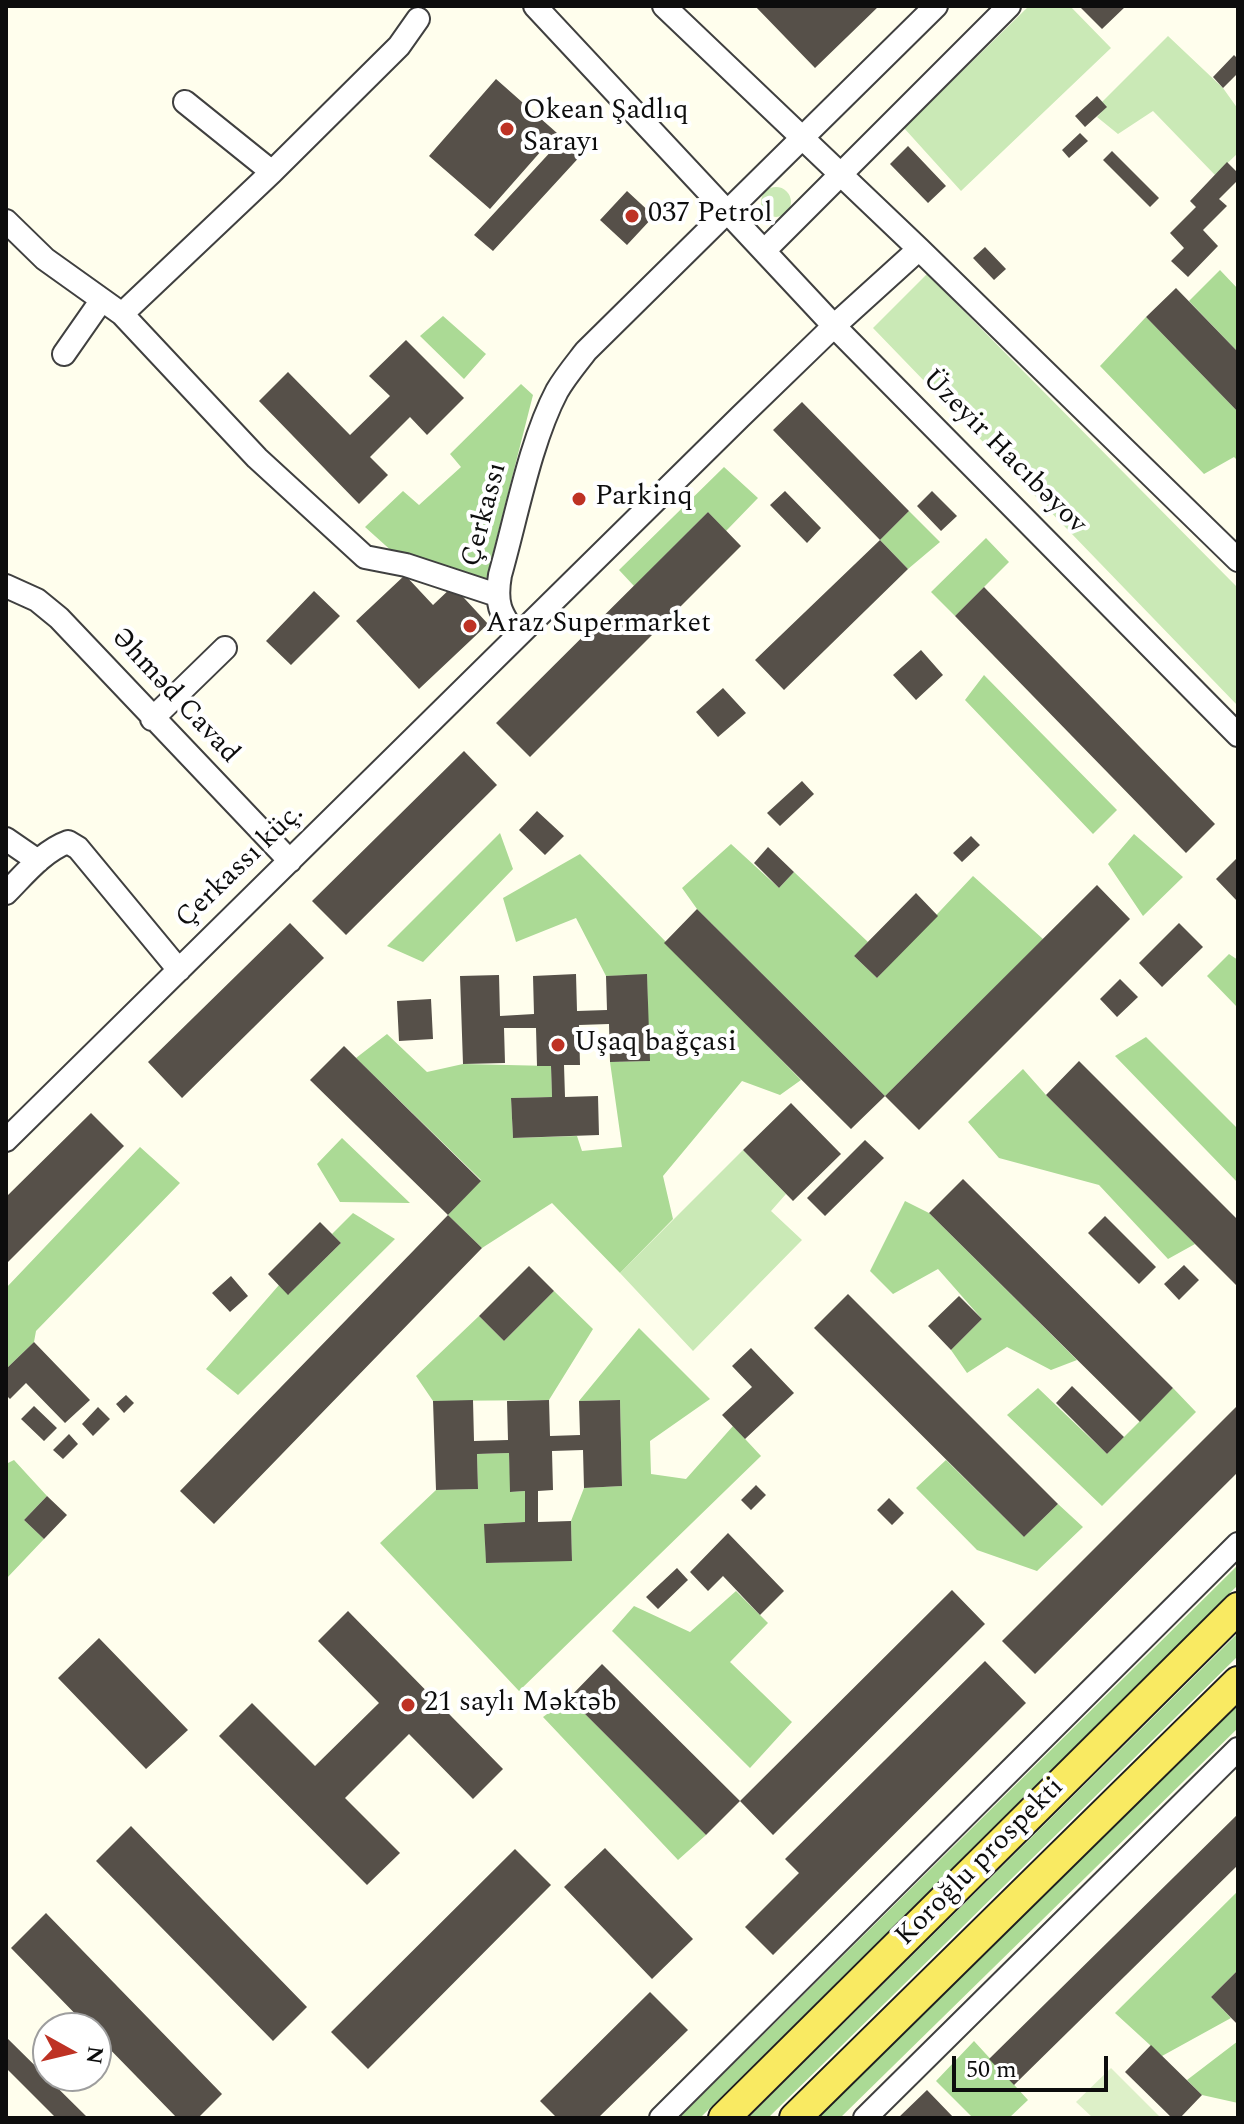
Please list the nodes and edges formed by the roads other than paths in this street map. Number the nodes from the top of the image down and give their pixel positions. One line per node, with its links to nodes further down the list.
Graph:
1 (664, 6): 7 (street)
2 (936, 6): 7 (street, Çerkassı)
3 (1009, 6): 9 (street)
4 (547, 10): 10 (street, Üzeyir Hacıbəyov)
5 (418, 19): 8 (street)
6 (185, 102): 8 (street)
7 (803, 140): 9 (street); 10 (street, Çerkassı)
8 (272, 172): 15 (street)
9 (841, 174): 12 (street); 13 (street)
10 (728, 212): 13 (street, Üzeyir Hacıbəyov); 20 (street, Çerkassı)
11 (6, 221): 14 (street)
12 (919, 249): 16 (street); 18 (street)
13 (764, 251): 16 (street, Üzeyir Hacıbəyov)
14 (101, 301): 15 (street); 17 (street)
15 (122, 314): 20 (street)
16 (834, 326): 21 (street); 24 (street, Üzeyir Hacıbəyov)
17 (64, 354)
18 (1238, 560)
19 (6, 586): 23 (street, Əhməd Cavad)
20 (497, 595): 21 (street, Çerkassı)
21 (516, 636): 27 (street, Çerkassı küç.)
22 (225, 648): 23 (street)
23 (152, 719): 27 (street, Əhməd Cavad)
24 (1238, 735)
25 (6, 839): 26 (street)
26 (38, 861): 28 (street); 29 (street)
27 (290, 861): 29 (street, Çerkassı küç.)
28 (6, 893)
29 (179, 970): 30 (street, Çerkassı küç.)
30 (6, 1140)
31 (1238, 1544): 35 (street)
32 (1238, 1608): 36 (main road, Koroğlu prospekti)
33 (1238, 1682): 37 (main road, Koroğlu prospekti)
34 (1238, 1749): 38 (street)
35 (661, 2118)
36 (724, 2118)
37 (795, 2118)
38 (865, 2118)

